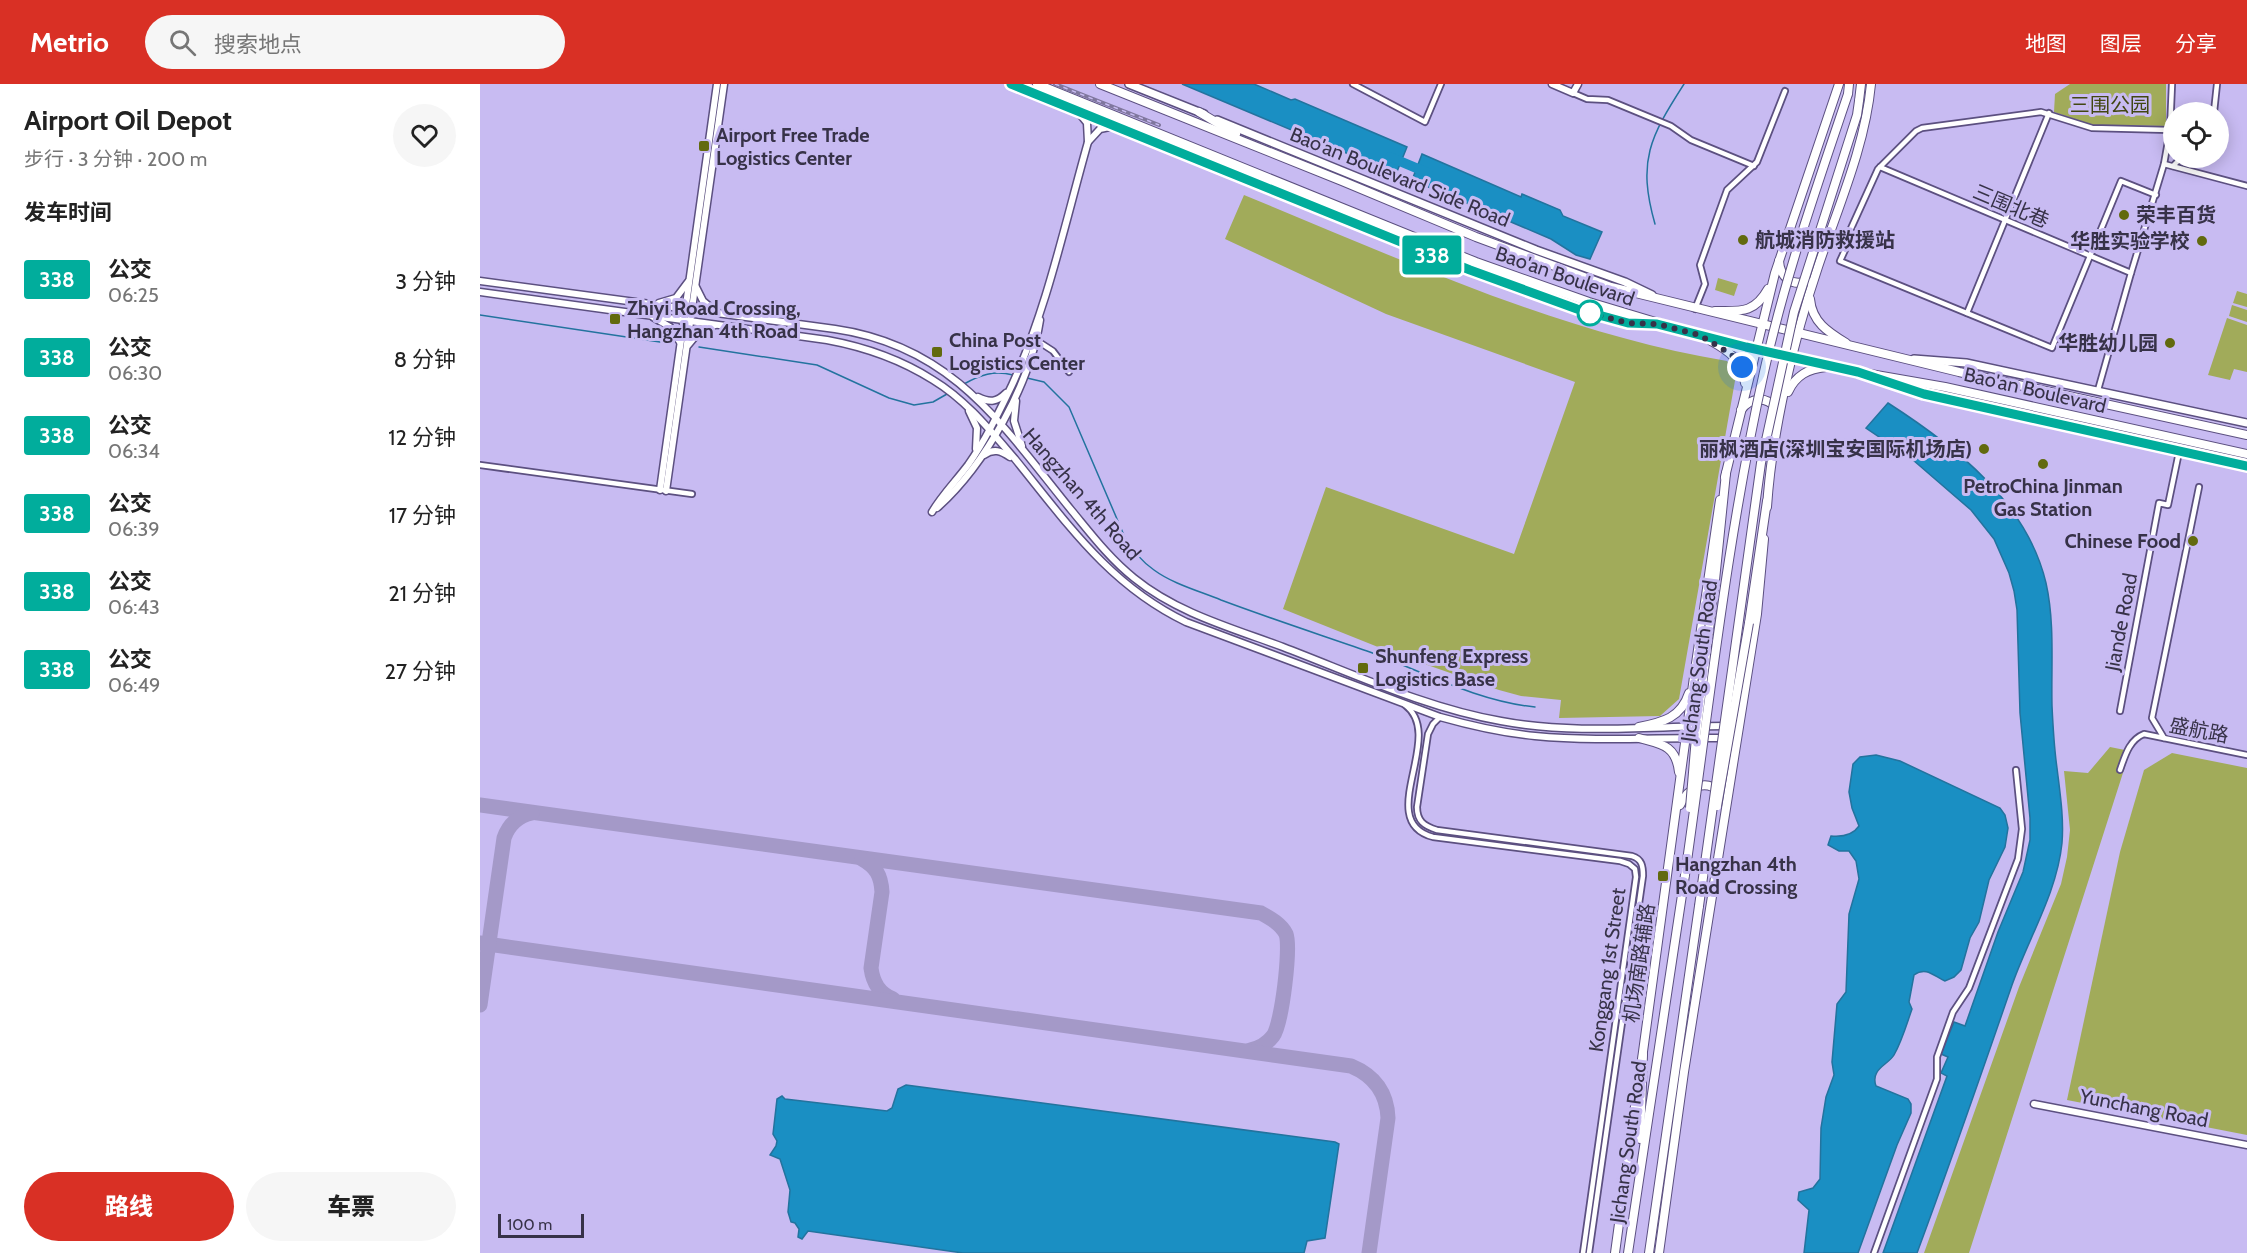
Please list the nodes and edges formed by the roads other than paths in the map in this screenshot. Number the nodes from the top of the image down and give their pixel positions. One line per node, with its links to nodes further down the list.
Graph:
1 (717, 84): 43 (street)
2 (724, 84): 43 (street)
3 (1011, 84): 21 (main road)
4 (1037, 84): 35 (main road, Bao'an Boulevard)
5 (1100, 84): 27 (main road, Bao'an Boulevard)
6 (1129, 84): 22 (main road, Bao'an Boulevard Side Road)
7 (1353, 84): 8 (street)
8 (1440, 84)
9 (1552, 84): 18 (street)
10 (1578, 84): 18 (street)
11 (1839, 84): 38 (main road, 机场南路辅路)
12 (1849, 84): 113 (main road, Jichang South Road, bridge)
13 (1861, 84): 114 (main road, Jichang South Road, bridge)
14 (1871, 84): 39 (main road)
15 (2172, 84): 19 (street)
16 (2217, 84): 20 (street)
17 (1785, 91): 28 (street)
18 (1573, 93): 28 (street)
19 (2171, 102)
20 (2215, 102)
21 (1076, 110): 24 (main road); 26 (street)
22 (1199, 112): 27 (main road); 46 (main road, Bao'an Boulevard Side Road)
23 (2049, 113): 25 (street); 29 (street); 36 (street)
24 (1114, 126): 26 (street); 34 (main road)
25 (2163, 130)
26 (1088, 142): 48 (street)
27 (1258, 147): 46 (main road, Bao'an Boulevard)
28 (1754, 166): 50 (street)
29 (1880, 167): 36 (street, 三围北巷); 52 (street)
30 (2163, 168): 33 (street)
31 (2180, 168): 32 (street)
32 (2247, 186)
33 (2156, 195): 37 (street); 41 (street)
34 (1334, 215): 35 (main road); 56 (main road)
35 (1368, 219): 56 (main road, Bao'an Boulevard)
36 (2006, 220): 37 (street, 三围北巷); 52 (street)
37 (2090, 256): 41 (street, 三围北巷); 52 (street)
38 (1780, 257): 39 (main road); 40 (main road, 机场南路辅路)
39 (1816, 270): 44 (main road)
40 (1774, 273): 50 (main road); 57 (main road, 机场南路辅路)
41 (2131, 273): 70 (street)
42 (480, 281): 47 (street, Hangzhan 4th Road)
43 (692, 281): 47 (street); 49 (street); 51 (street)
44 (1811, 288): 58 (main road); 62 (main road)
45 (480, 292): 53 (street, Hangzhan 4th Road)
46 (1659, 299): 50 (main road, Bao'an Boulevard)
47 (653, 304): 49 (street, Hangzhan 4th Road)
48 (1042, 305): 60 (street); 69 (street)
49 (688, 309): 51 (street, Hangzhan 4th Road); 54 (street)
50 (1699, 310): 57 (main road, Bao'an Boulevard)
51 (718, 313): 73 (street, Hangzhan 4th Road)
52 (1967, 313)
53 (650, 315): 54 (street, Hangzhan 4th Road); 61 (street)
54 (687, 320): 55 (street, Hangzhan 4th Road); 61 (street)
55 (716, 324): 61 (street); 74 (street, Hangzhan 4th Road)
56 (1657, 324): 59 (main road, Bao'an Boulevard)
57 (1761, 325): 58 (main road, Bao'an Boulevard); 63 (main road, 机场南路辅路)
58 (1799, 334): 62 (main road, Bao'an Boulevard); 64 (main road)
59 (1699, 335): 63 (main road, Bao'an Boulevard); 72 (main road)
60 (1036, 340): 67 (street); 71 (street)
61 (683, 346): 93 (street)
62 (1850, 346): 65 (main road, Bao'an Boulevard)
63 (1755, 349): 64 (main road, Bao'an Boulevard); 72 (main road, 机场南路辅路)
64 (1793, 358): 66 (main road, Bao'an Boulevard); 75 (main road)
65 (1903, 358): 70 (main road); 83 (main road, Bao'an Boulevard)
66 (1834, 367): 68 (main road, Bao'an Boulevard); 75 (main road)
67 (1069, 372)
68 (1858, 372): 84 (main road); 86 (main road, Bao'an Boulevard)
69 (1012, 385): 73 (street); 77 (street)
70 (2098, 390): 79 (main road)
71 (1018, 392): 80 (street); 85 (street)
72 (1745, 393): 76 (main road, 机场南路辅路)
73 (974, 394): 77 (street, Hangzhan 4th Road)
74 (963, 403): 81 (street, Hangzhan 4th Road); 87 (street)
75 (1782, 407): 78 (main road)
76 (1740, 414): 78 (main road); 91 (main road, 机场南路辅路)
77 (995, 418): 80 (street, Hangzhan 4th Road); 81 (street)
78 (1779, 418): 95 (main road)
79 (2247, 423)
80 (1000, 424): 82 (street); 85 (street, Hangzhan 4th Road)
81 (989, 428): 82 (street, Hangzhan 4th Road); 87 (street)
82 (994, 434): 87 (street); 89 (street, Hangzhan 4th Road)
83 (2247, 435)
84 (2179, 452): 90 (main road); 98 (street, Jiande Road)
85 (1024, 453): 102 (street, Hangzhan 4th Road)
86 (2247, 454)
87 (977, 456): 87 (street); 89 (street)
88 (480, 465): 93 (street)
89 (1020, 465): 97 (street, Hangzhan 4th Road)
90 (2247, 466)
91 (1726, 473): 96 (main road, 机场南路辅路); 113 (main road, bridge)
92 (2199, 487): 105 (street)
93 (663, 490): 94 (street)
94 (692, 494)
95 (1767, 501): 101 (main road); 114 (main road, bridge)
96 (1694, 677): 100 (main road, 机场南路辅路); 102 (main road)
97 (1403, 704): 99 (street, Hangzhan 4th Road); 119 (street, Konggang 1st Street)
98 (2120, 711)
99 (1440, 717): 103 (street, Hangzhan 4th Road); 120 (street, Konggang 1st Street)
100 (1688, 726): 101 (street, Hangzhan 4th Road); 102 (street, Hangzhan 4th Road); 104 (main road, 机场南路辅路)
101 (1739, 727): 106 (main road)
102 (1639, 728)
103 (1639, 738): 104 (street, Hangzhan 4th Road); 110 (main road)
104 (1686, 738): 106 (street, Hangzhan 4th Road); 110 (main road, 机场南路辅路)
105 (2164, 738): 107 (street, 盛航路); 109 (street, 盛航路)
106 (1737, 739): 111 (main road)
107 (2247, 755)
108 (2016, 770): 125 (street)
109 (2120, 770)
110 (1679, 794): 112 (main road, 机场南路辅路)
111 (1726, 807): 112 (main road); 124 (main road)
112 (1674, 829): 115 (main road, 机场南路辅路)
113 (1685, 875): 118 (main road, Jichang South Road)
114 (1702, 878): 123 (main road, Jichang South Road, bridge)
115 (1642, 1054): 118 (main road); 121 (main road, 机场南路辅路)
116 (2034, 1104): 117 (street, Yunchang Road)
117 (2247, 1145)
118 (1640, 1170): 122 (main road, Jichang South Road)
119 (1582, 1253)
120 (1589, 1253)
121 (1615, 1253)
122 (1629, 1253)
123 (1649, 1253)
124 (1659, 1253)
125 (1874, 1253)

